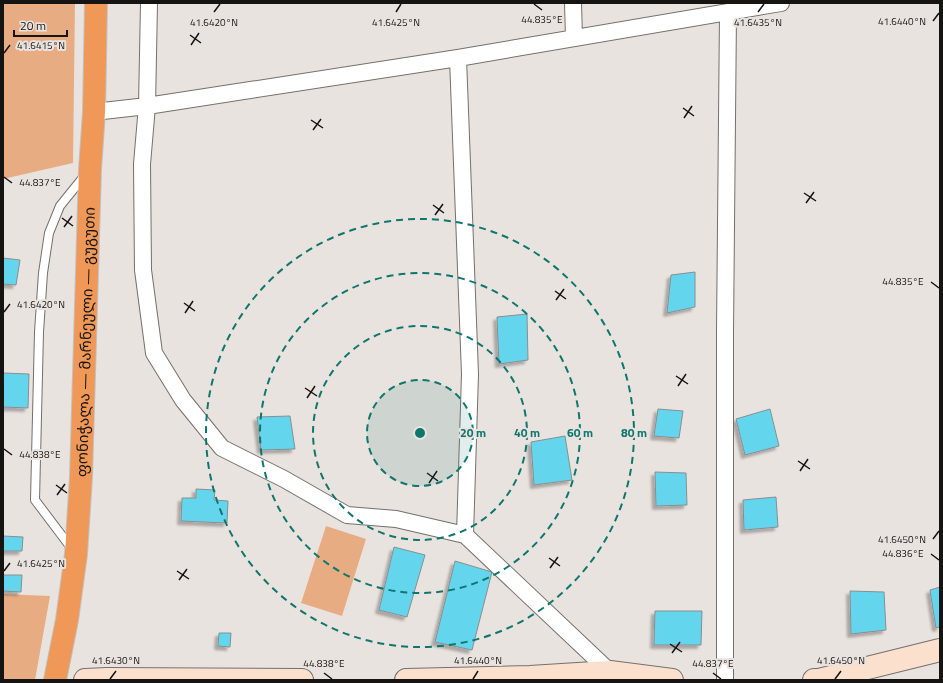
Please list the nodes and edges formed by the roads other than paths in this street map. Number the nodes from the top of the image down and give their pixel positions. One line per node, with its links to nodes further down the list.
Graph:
1 (96, 3): 9 (highway, ფონიჭალა — მარნეული — გუგუთი)
2 (149, 3): 8 (street)
3 (574, 3): 6 (street)
4 (781, 3): 5 (street)
5 (728, 12): 6 (street); 21 (street)
6 (574, 38): 7 (street)
7 (458, 58): 8 (street); 11 (street)
8 (147, 106): 9 (street); 11 (street)
9 (94, 112): 10 (highway, ფონიჭალა — მარნეული — გუგუთი)
10 (90, 169): 12 (highway, ფონიჭალა — მარნეული — გუგუთი); 12 (lane)
11 (465, 535): 14 (street)
12 (76, 554): 16 (highway, ფონიჭალა — მარნეული — გუგუთი)
13 (940, 650): 23 (street)
14 (610, 672): 15 (street); 20 (street)
15 (469, 679): 19 (street)
16 (55, 680)
17 (85, 680): 18 (street)
18 (302, 680)
19 (406, 680)
20 (672, 680)
21 (725, 680)
22 (814, 680): 23 (street)
23 (819, 680)

